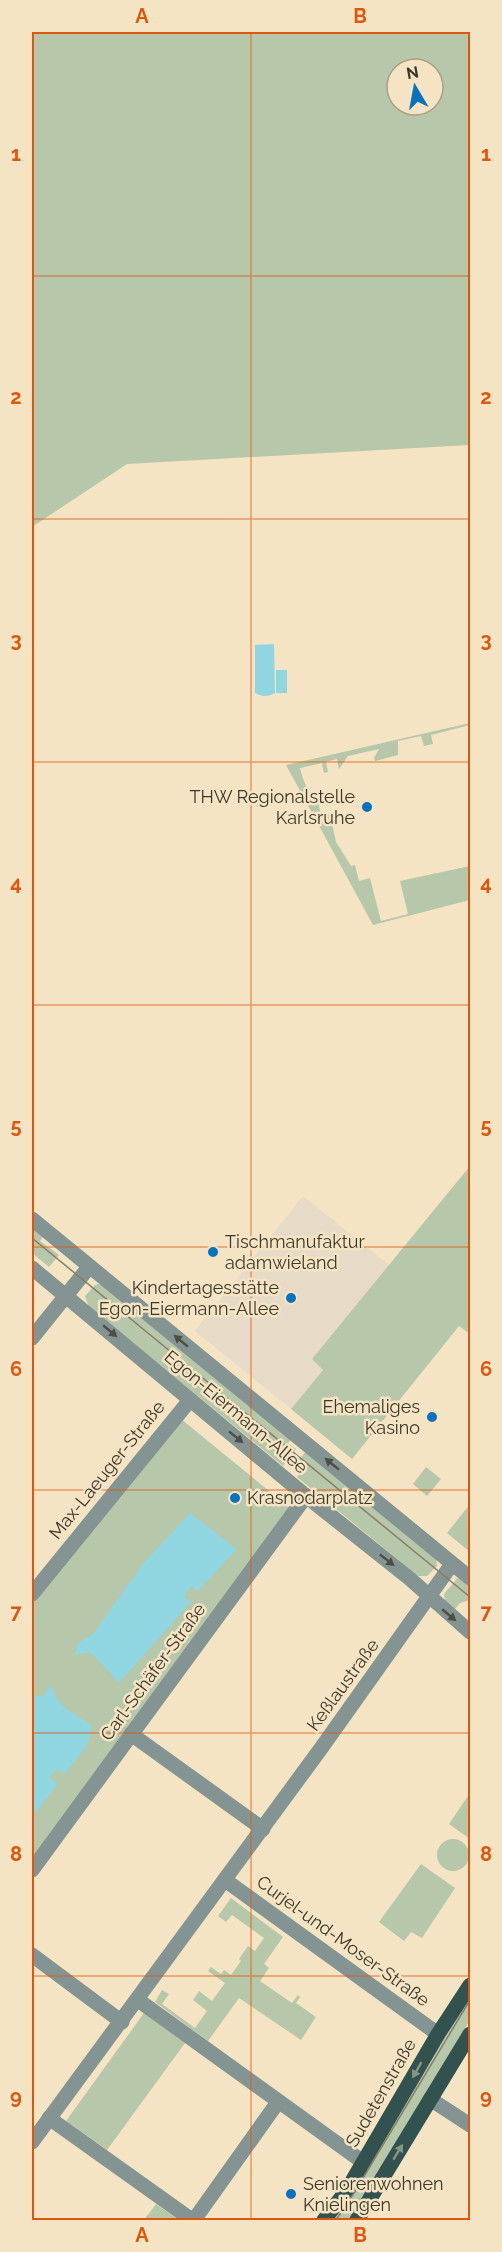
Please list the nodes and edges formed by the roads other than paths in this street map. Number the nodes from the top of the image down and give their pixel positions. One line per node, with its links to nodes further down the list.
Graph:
1 (32, 1219): 2 (street, Egon-Eiermann-Allee)
2 (89, 1267): 4 (street); 8 (street, Egon-Eiermann-Allee, one-way to 2)
3 (32, 1268): 4 (street, Egon-Eiermann-Allee)
4 (66, 1295): 5 (street); 6 (street, Egon-Eiermann-Allee, one-way to 6)
5 (32, 1338)
6 (190, 1400): 7 (street, Egon-Eiermann-Allee, one-way to 7); 10 (street, Max-Laeuger-Straße)
7 (306, 1496): 11 (street, Egon-Eiermann-Allee, one-way to 11); 13 (street, Carl-Schäfer-Straße)
8 (452, 1564): 9 (street, Egon-Eiermann-Allee); 11 (street, Keßlaustraße)
9 (471, 1578)
10 (32, 1594)
11 (429, 1595): 12 (street, Egon-Eiermann-Allee, one-way to 12); 14 (street, Keßlaustraße)
12 (471, 1632)
13 (131, 1734): 14 (street); 15 (street, Carl-Schäfer-Straße)
14 (262, 1829): 16 (street, Keßlaustraße)
15 (32, 1870)
16 (225, 1880): 19 (street, Keßlaustraße); 21 (street, Curjel-und-Moser-Straße)
17 (32, 1955): 20 (street)
18 (471, 1985): 21 (main road, Sudetenstraße)
19 (138, 2000): 20 (street, Keßlaustraße); 24 (street)
20 (122, 2022): 25 (street, Keßlaustraße)
21 (438, 2034): 28 (main road, Sudetenstraße, one-way to 28)
22 (471, 2034): 23 (main road)
23 (430, 2099): 26 (street); 31 (main road, one-way to 23)
24 (279, 2102): 28 (street); 29 (street)
25 (49, 2118): 27 (street, Keßlaustraße); 29 (street)
26 (471, 2125)
27 (32, 2142)
28 (363, 2162): 30 (main road, Sudetenstraße)
29 (193, 2220)
30 (324, 2220)
31 (357, 2220)

